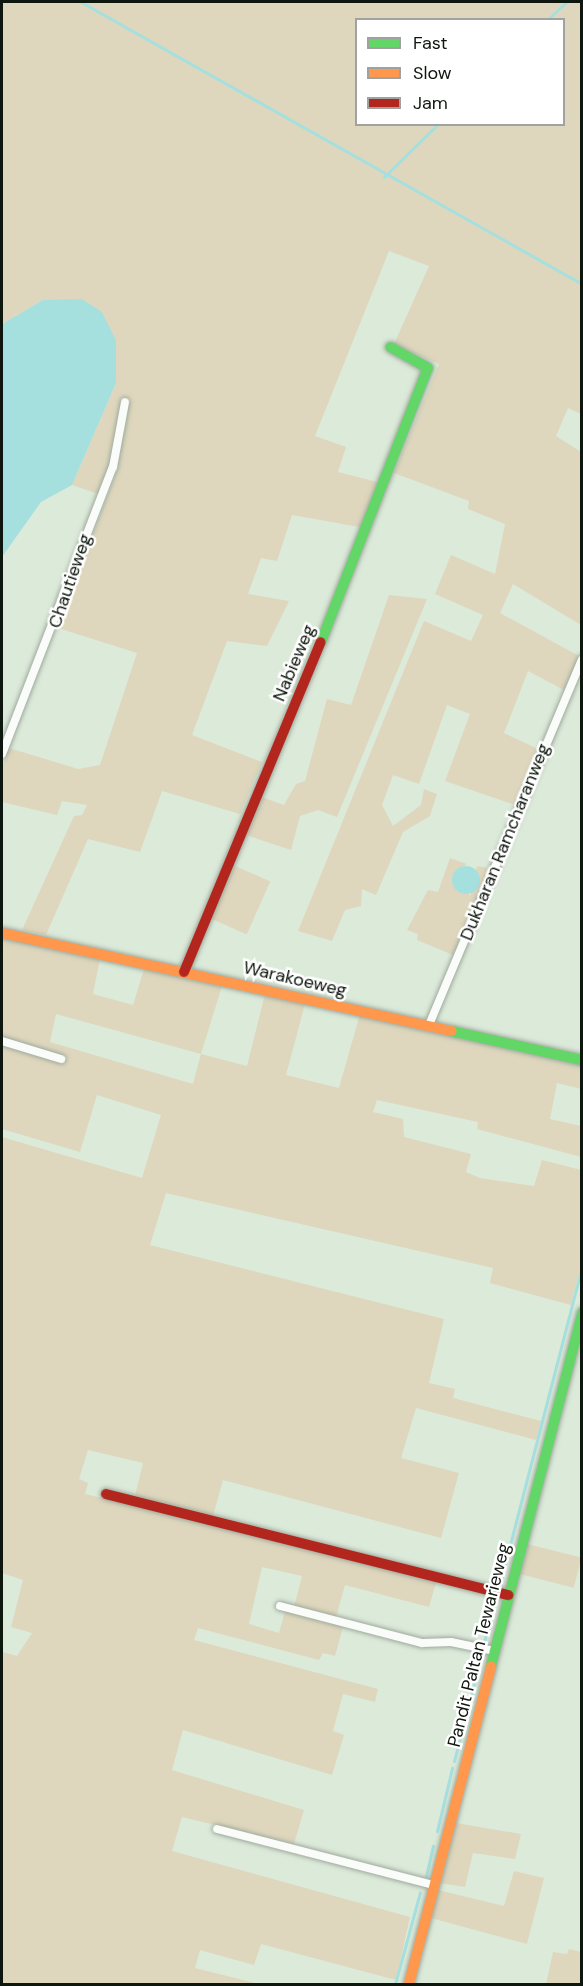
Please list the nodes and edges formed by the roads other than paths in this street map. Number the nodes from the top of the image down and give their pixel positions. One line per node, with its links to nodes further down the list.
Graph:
1 (390, 347): 6 (street, Nabieweg)
2 (125, 402): 4 (street, Chautieweg)
3 (582, 660): 7 (street, Dukharan Ramcharanweg)
4 (2, 754)
5 (2, 933): 6 (street, Warakoeweg)
6 (184, 972): 7 (street, Warakoeweg)
7 (429, 1025): 10 (street, Warakoeweg)
8 (2, 1041): 9 (street)
9 (61, 1059)
10 (582, 1060)
11 (582, 1313): 13 (street, Pandit Paltan Tewarieweg)
12 (106, 1494): 13 (street)
13 (508, 1595): 15 (street, Pandit Paltan Tewarieweg)
14 (280, 1606): 15 (street)
15 (495, 1652): 17 (street, Pandit Paltan Tewarieweg)
16 (217, 1828): 17 (street)
17 (434, 1885): 18 (street, Pandit Paltan Tewarieweg)
18 (409, 1984)

